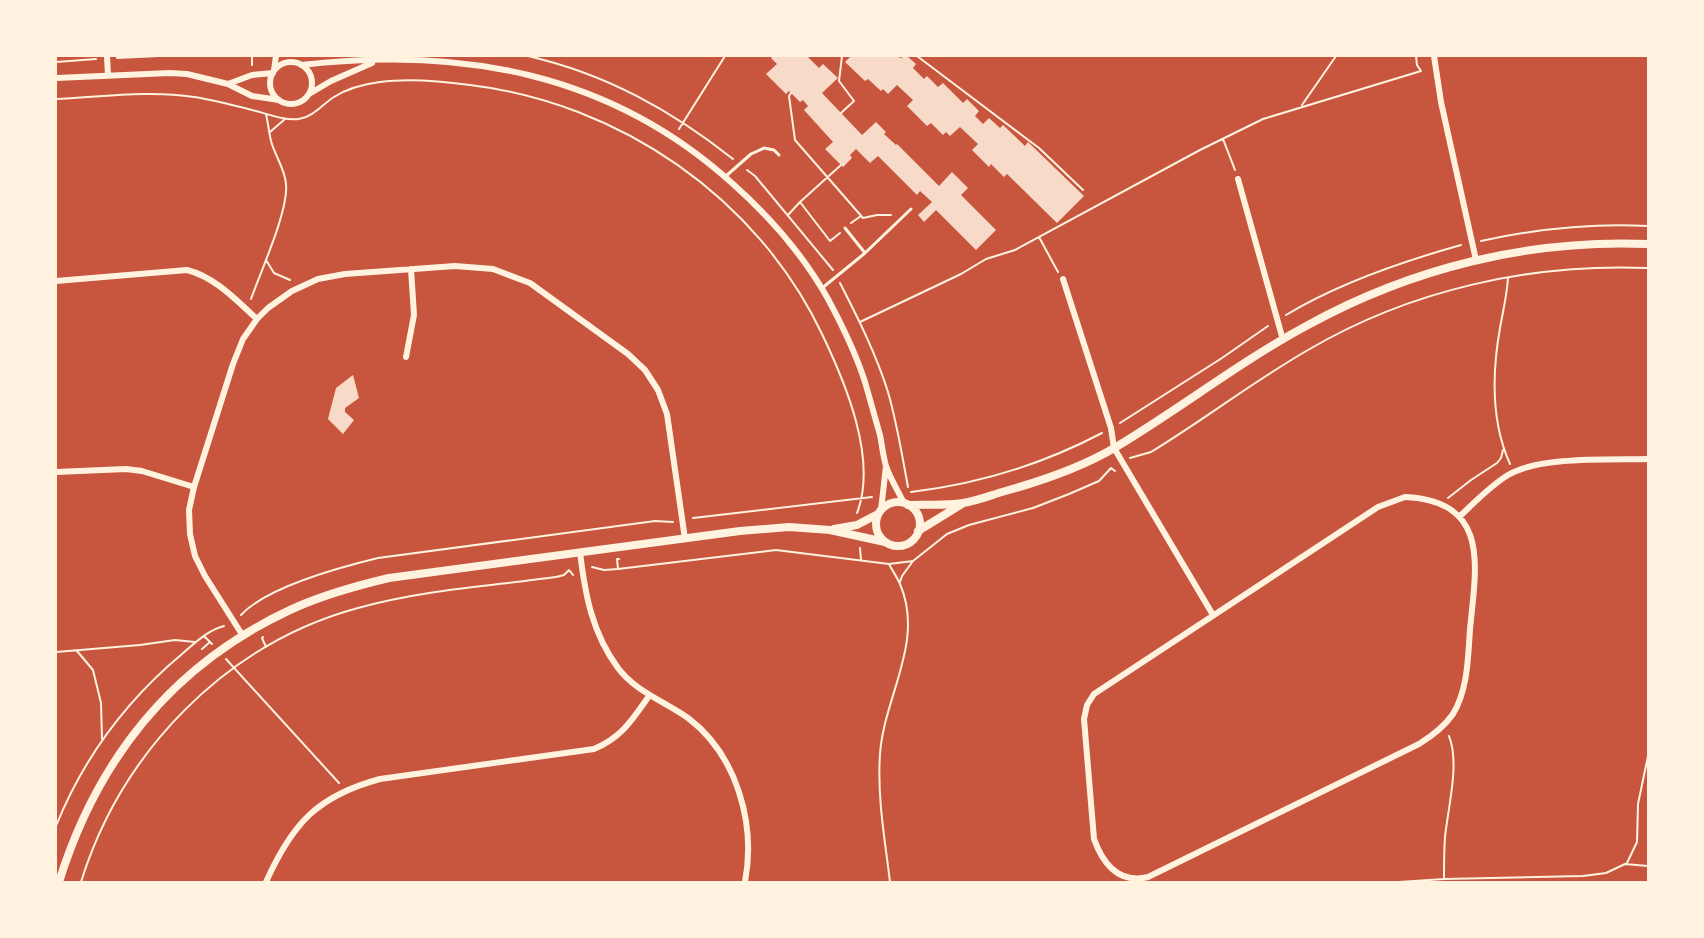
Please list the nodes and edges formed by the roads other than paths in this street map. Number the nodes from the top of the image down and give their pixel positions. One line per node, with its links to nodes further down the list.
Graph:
1 (106, 56): 8 (street)
2 (276, 56): 7 (street)
3 (295, 56): 6 (street)
4 (1434, 56): 20 (street)
5 (375, 61): 6 (street); 11 (street); 14 (street)
6 (299, 65): 7 (street); 11 (street)
7 (274, 72): 10 (street); 12 (street)
8 (108, 75): 9 (street); 10 (street)
9 (56, 78)
10 (228, 84): 12 (street)
11 (309, 94): 12 (street)
12 (279, 100)
13 (779, 155): 14 (lane)
14 (726, 176): 24 (street)
15 (1238, 179): 26 (street)
16 (911, 209): 19 (lane)
17 (845, 228): 19 (lane)
18 (1648, 244): 20 (street)
19 (865, 253): 24 (lane)
20 (1476, 260): 26 (street)
21 (411, 269): 25 (street); 27 (street); 39 (street)
22 (1063, 279): 28 (street)
23 (56, 281): 25 (street)
24 (821, 289): 30 (street)
25 (257, 319): 32 (street)
26 (1283, 340): 28 (street)
27 (406, 357)
28 (1114, 448): 33 (street); 42 (street)
29 (1648, 459): 36 (street)
30 (886, 465): 34 (street); 35 (street)
31 (56, 472): 32 (street)
32 (194, 487): 43 (street)
33 (963, 503): 34 (street); 38 (street)
34 (906, 504): 35 (street); 38 (street)
35 (880, 512): 37 (street); 40 (street)
36 (1459, 517): 42 (street); 42 (street)
37 (830, 530): 39 (street); 40 (street)
38 (918, 531): 40 (street)
39 (684, 539): 41 (street)
40 (885, 542)
41 (580, 552): 43 (street); 44 (street)
42 (1213, 615)
43 (243, 636): 45 (street)
44 (649, 696): 46 (street); 47 (street)
45 (59, 882)
46 (266, 882)
47 (746, 882)

